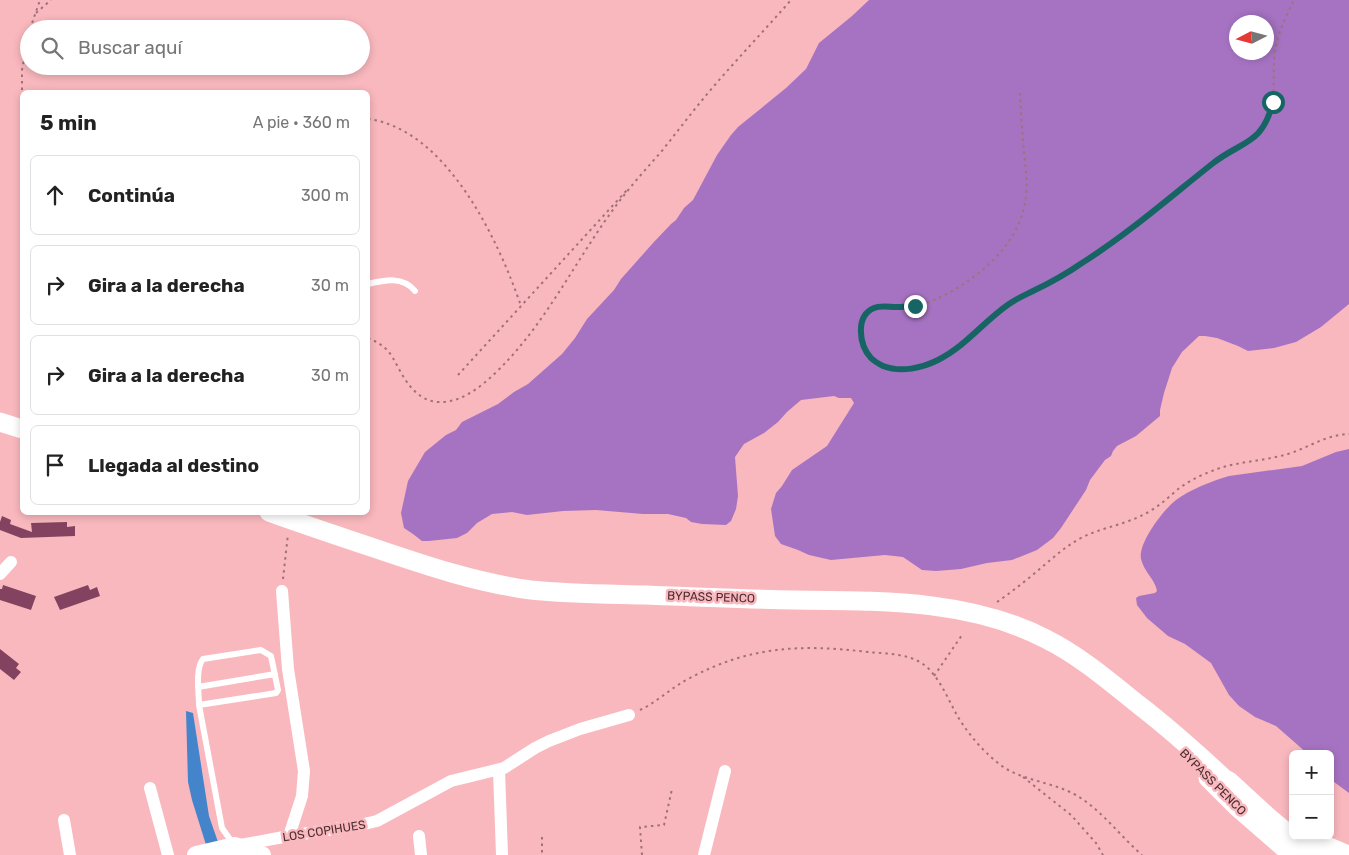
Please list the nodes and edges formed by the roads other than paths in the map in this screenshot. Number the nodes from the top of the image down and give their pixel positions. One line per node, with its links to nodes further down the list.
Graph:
1 (370, 284): 2 (lane)
2 (415, 291)
3 (0, 422): 4 (main road)
4 (20, 428)
5 (278, 515): 11 (main road, BYPASS PENCO)
6 (11, 562): 7 (street)
7 (0, 574)
8 (282, 591): 20 (street)
9 (275, 674): 10 (lane); 10 (lane); 12 (lane)
10 (198, 686): 12 (lane)
11 (1139, 704): 16 (main road, BYPASS PENCO); 31 (main road, BYPASS PENCO)
12 (200, 705): 23 (lane)
13 (629, 715): 14 (street, LOS COPIHUES)
14 (499, 770): 20 (street, LOS COPIHUES); 29 (street)
15 (725, 771): 30 (street)
16 (1228, 782): 19 (highway); 32 (highway)
17 (150, 788): 26 (street)
18 (64, 820): 25 (street)
19 (1289, 823)
20 (289, 836): 23 (street, LOS COPIHUES)
21 (419, 836): 28 (street)
22 (1313, 840): 33 (highway)
23 (230, 847): 24 (main road); 27 (main road)
24 (200, 854)
25 (70, 855)
26 (168, 855)
27 (262, 855)
28 (421, 855)
29 (502, 855)
30 (704, 855)
31 (1292, 855)
32 (1315, 855)
33 (1344, 855)

